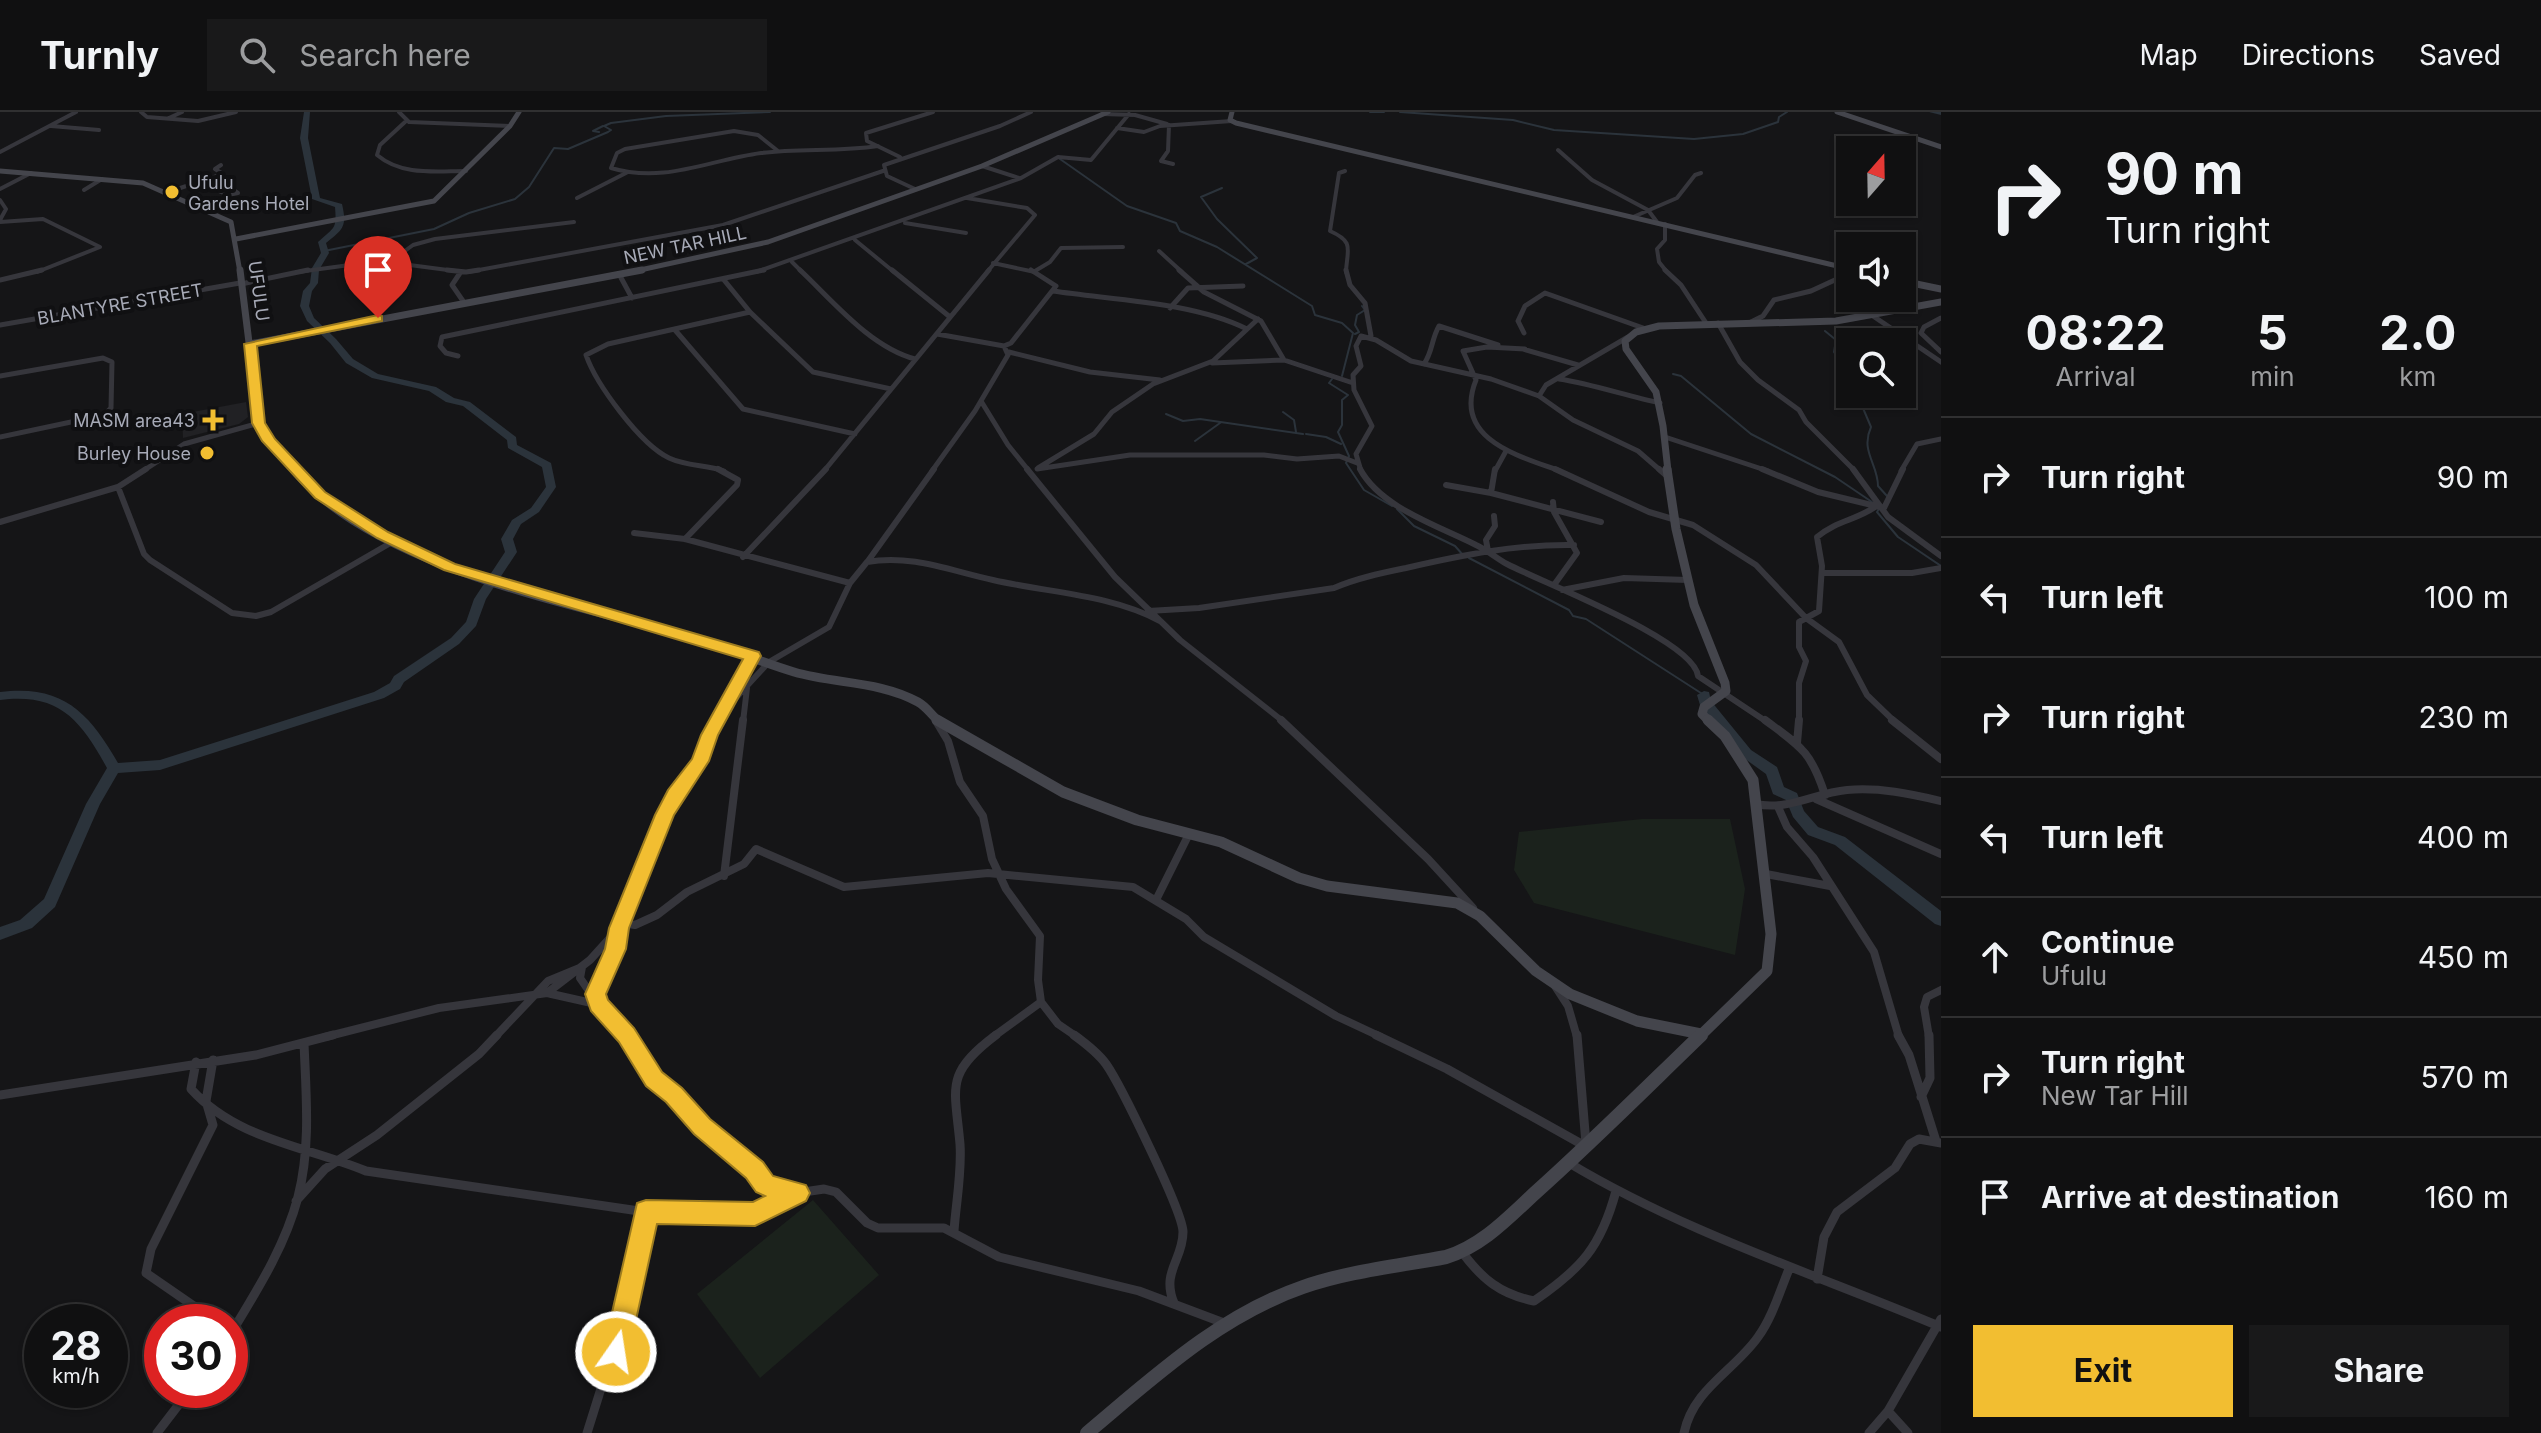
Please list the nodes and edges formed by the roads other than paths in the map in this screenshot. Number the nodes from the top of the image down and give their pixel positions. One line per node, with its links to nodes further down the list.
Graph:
1 (76, 112): 17 (street)
2 (141, 112): 13 (street)
3 (182, 112): 13 (street)
4 (236, 112): 13 (street)
5 (399, 112): 15 (street)
6 (519, 112): 18 (street)
7 (933, 112): 21 (street)
8 (1031, 112): 26 (street)
9 (1232, 112): 14 (street)
10 (1837, 112): 22 (street)
11 (1105, 113): 12 (street); 29 (street, NEW TAR HILL)
12 (1129, 114): 16 (street); 19 (street)
13 (167, 119)
14 (1232, 121): 16 (street); 49 (street)
15 (405, 122): 18 (street); 31 (street)
16 (1169, 125): 19 (street); 27 (street)
17 (48, 126): 20 (street); 25 (street)
18 (510, 126): 31 (street)
19 (1117, 128): 38 (street)
20 (99, 130)
21 (878, 146): 24 (street); 26 (street)
22 (1941, 147)
23 (1558, 150): 48 (street)
24 (778, 151): 35 (street); 35 (street)
25 (0, 152)
26 (900, 157): 32 (street)
27 (1173, 164)
28 (221, 165): 37 (street)
29 (982, 166): 38 (street); 42 (street, NEW TAR HILL)
30 (0, 171): 34 (street, UFULU)
31 (466, 171): 56 (street)
32 (883, 171): 42 (street); 65 (street)
33 (1345, 171): 97 (street)
34 (31, 173): 39 (street, UFULU); 41 (street)
35 (626, 173): 45 (street)
36 (1701, 173): 48 (street)
37 (215, 177): 40 (street); 40 (street)
38 (1021, 178): 46 (street)
39 (102, 179): 43 (street); 44 (street, UFULU)
40 (198, 182): 44 (street)
41 (0, 189)
42 (915, 189): 66 (street, NEW TAR HILL)
43 (84, 190)
44 (168, 192): 56 (street, UFULU)
45 (577, 198)
46 (966, 198): 52 (street); 62 (street)
47 (0, 200): 50 (street)
48 (1648, 210): 49 (street); 53 (street)
49 (1633, 217): 53 (street)
50 (0, 221): 68 (street)
51 (574, 222): 60 (street)
52 (903, 222): 55 (street); 57 (street)
53 (1657, 222): 54 (street)
54 (1665, 224): 63 (street); 88 (street)
55 (966, 233)
56 (236, 239): 71 (street, UFULU)
57 (855, 240): 61 (street); 85 (street)
58 (1123, 247): 64 (street)
59 (1159, 251): 70 (street)
60 (390, 262): 65 (street); 71 (street, BLANTYRE STREET)
61 (792, 262): 69 (street); 104 (street)
62 (993, 263): 64 (street); 85 (street)
63 (1836, 267)
64 (1035, 271): 77 (street)
65 (460, 273): 79 (street)
66 (619, 274): 78 (street); 79 (street, NEW TAR HILL)
67 (1836, 278): 90 (street)
68 (0, 280)
69 (724, 280): 78 (street); 83 (street)
70 (1191, 280): 73 (street); 75 (street)
71 (240, 284): 91 (street, BLANTYRE STREET); 99 (street, UFULU)
72 (1916, 284): 76 (street)
73 (1197, 286): 74 (street); 75 (street); 87 (street)
74 (1243, 286)
75 (1185, 289): 82 (street)
76 (1941, 289)
77 (1053, 291): 82 (street); 100 (street)
78 (632, 298): 103 (street)
79 (463, 301): 99 (street, NEW TAR HILL)
80 (1941, 302): 81 (street)
81 (1931, 305): 84 (street); 86 (street)
82 (1170, 308): 92 (street)
83 (750, 312): 94 (street); 115 (street)
84 (1873, 316): 90 (street); 106 (street)
85 (950, 317): 96 (street)
86 (1941, 317): 102 (street)
87 (1258, 319): 92 (street); 105 (street)
88 (1706, 323): 89 (street); 93 (street)
89 (1718, 323): 90 (street); 132 (street)
90 (1747, 323)
91 (0, 325)
92 (1247, 329): 107 (street)
93 (1646, 329): 95 (street); 98 (street)
94 (675, 330): 120 (street); 139 (street)
95 (1524, 333)
96 (937, 334): 100 (street); 104 (street)
97 (1371, 336): 108 (street); 114 (street)
98 (1628, 337): 109 (street); 118 (street)
99 (250, 344): 119 (street, UFULU)
100 (1006, 349): 113 (street); 117 (street)
101 (1525, 349): 108 (street); 109 (street); 110 (street)
102 (1941, 352)
103 (458, 356)
104 (915, 359): 115 (street)
105 (1284, 360): 107 (street); 114 (street)
106 (1941, 362)
107 (1210, 363): 113 (street)
108 (1424, 364): 110 (street)
109 (1578, 365): 112 (street)
110 (1472, 375): 116 (street); 124 (street)
111 (0, 376): 121 (street)
112 (1559, 379): 116 (street); 118 (street)
113 (1162, 381): 126 (street)
114 (1353, 383): 125 (street)
115 (891, 389): 120 (street)
116 (1539, 396): 127 (street)
117 (981, 401): 126 (street); 145 (street)
118 (1660, 403): 122 (street)
119 (259, 423): 129 (street); 140 (street, UFULU)
120 (855, 434): 144 (street)
121 (0, 437)
122 (1665, 437): 127 (street); 132 (street)
123 (1941, 439): 132 (street)
124 (1506, 451): 130 (street); 135 (street)
125 (1357, 463): 126 (street); 142 (street)
126 (1034, 471): 152 (street)
127 (1668, 477): 135 (street)
128 (1446, 485): 130 (street)
129 (118, 487): 136 (street); 140 (street)
130 (1491, 493): 133 (street)
131 (1553, 502): 133 (street)
132 (1877, 507): 143 (street); 147 (street)
133 (1554, 512): 137 (street); 141 (street)
134 (1494, 516): 142 (street)
135 (1676, 521): 148 (street); 153 (street)
136 (0, 522)
137 (1601, 522)
138 (634, 533): 139 (street)
139 (685, 539): 144 (street)
140 (394, 541): 155 (street, UFULU)
141 (1574, 545): 142 (street); 150 (street)
142 (1490, 552): 150 (street); 152 (street)
143 (1941, 555)
144 (743, 557): 149 (street)
145 (867, 562): 149 (street); 154 (street)
146 (1940, 568): 147 (street)
147 (1822, 573): 153 (street)
148 (1688, 580): 151 (street); 158 (street)
149 (850, 583): 156 (street)
150 (1554, 585): 151 (street)
151 (1562, 590): 158 (street)
152 (1148, 611): 154 (street)
153 (1806, 618): 161 (street); 162 (street)
154 (1160, 621): 175 (street)
155 (753, 656): 156 (street, UFULU); 160 (street)
156 (769, 662): 157 (street); 159 (street, UFULU)
157 (748, 685): 160 (street); 171 (street)
158 (1726, 691): 161 (street); 166 (street)
159 (933, 716): 168 (street, UFULU); 172 (street)
160 (720, 718): 176 (street)
161 (1797, 743): 163 (street)
162 (1941, 759)
163 (1825, 795): 164 (street); 165 (street)
164 (1816, 799): 167 (street); 169 (street)
165 (1941, 801)
166 (1755, 804): 167 (street); 170 (street)
167 (1779, 809): 173 (street)
168 (1189, 834): 174 (street); 175 (street, UFULU)
169 (1941, 854)
170 (1766, 874): 173 (street); 184 (street)
171 (724, 876): 172 (street); 176 (street)
172 (1000, 876): 174 (street); 182 (street)
173 (1830, 886): 189 (street)
174 (1156, 900): 192 (street)
175 (1478, 913): 178 (street)
176 (620, 926): 177 (street); 183 (street)
177 (582, 967): 180 (street); 181 (street); 183 (street)
178 (1554, 985): 184 (street); 192 (street)
179 (1941, 990): 189 (street)
180 (547, 993): 181 (street); 183 (street)
181 (533, 996): 185 (street); 194 (street)
182 (1041, 1002): 200 (street); 206 (street)
183 (598, 1004): 197 (street)
184 (1701, 1034): 192 (street)
185 (304, 1043): 186 (street); 193 (street)
186 (213, 1060): 187 (street); 190 (street)
187 (196, 1062): 188 (street); 190 (street)
188 (0, 1095)
189 (1921, 1097): 191 (street)
190 (210, 1110): 193 (street); 204 (street)
191 (1938, 1142): 203 (street)
192 (1586, 1147): 195 (street)
193 (304, 1153): 194 (street); 198 (street)
194 (339, 1160): 198 (street); 199 (street)
195 (1569, 1163): 196 (street); 201 (street)
196 (1616, 1191): 201 (street); 202 (street)
197 (797, 1193): 199 (street); 200 (street)
198 (296, 1201): 205 (street)
199 (646, 1212): 212 (street)
200 (954, 1231): 206 (street)
201 (1462, 1252): 207 (street)
202 (1789, 1269): 203 (street); 214 (street)
203 (1817, 1279): 208 (street)
204 (195, 1304)
205 (248, 1304)
206 (1174, 1304): 207 (street)
207 (1224, 1323): 213 (street)
208 (1940, 1324): 210 (street)
209 (176, 1408): 211 (street)
210 (1888, 1411): 215 (street); 216 (street)
211 (157, 1433)
212 (587, 1433)
213 (1087, 1433)
214 (1684, 1433)
215 (1869, 1433)
216 (1908, 1433)

